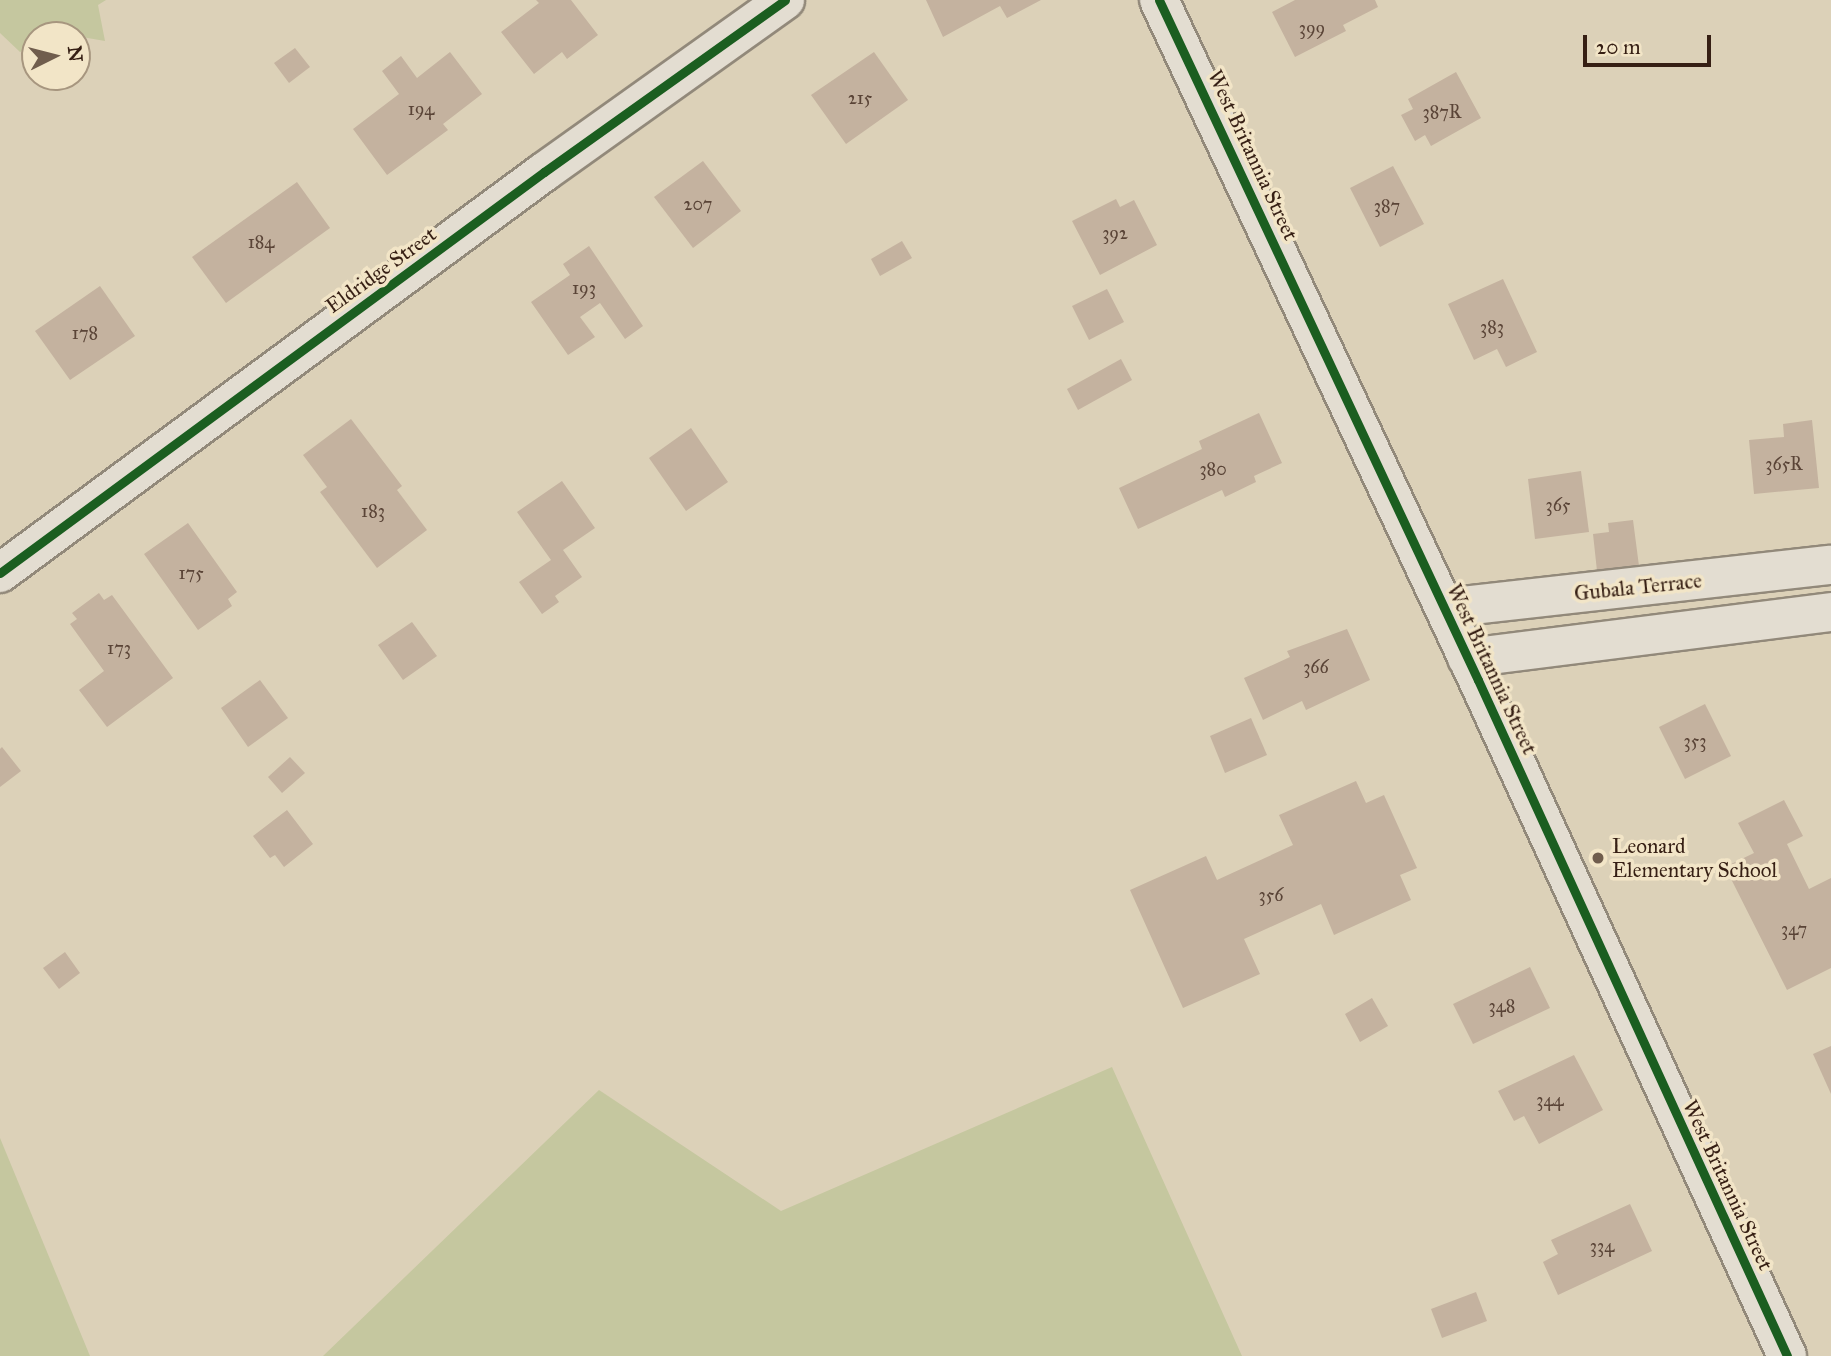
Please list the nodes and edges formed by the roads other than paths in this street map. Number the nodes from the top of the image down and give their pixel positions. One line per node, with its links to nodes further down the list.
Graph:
1 (785, 0): 4 (street, Eldridge Street)
2 (1159, 0): 5 (street, West Britannia Street)
3 (1831, 565): 5 (street, Gubala Terrace)
4 (0, 573)
5 (1445, 608): 7 (street, West Britannia Street)
6 (1831, 612): 7 (street)
7 (1467, 658): 8 (street, West Britannia Street)
8 (1787, 1356)

